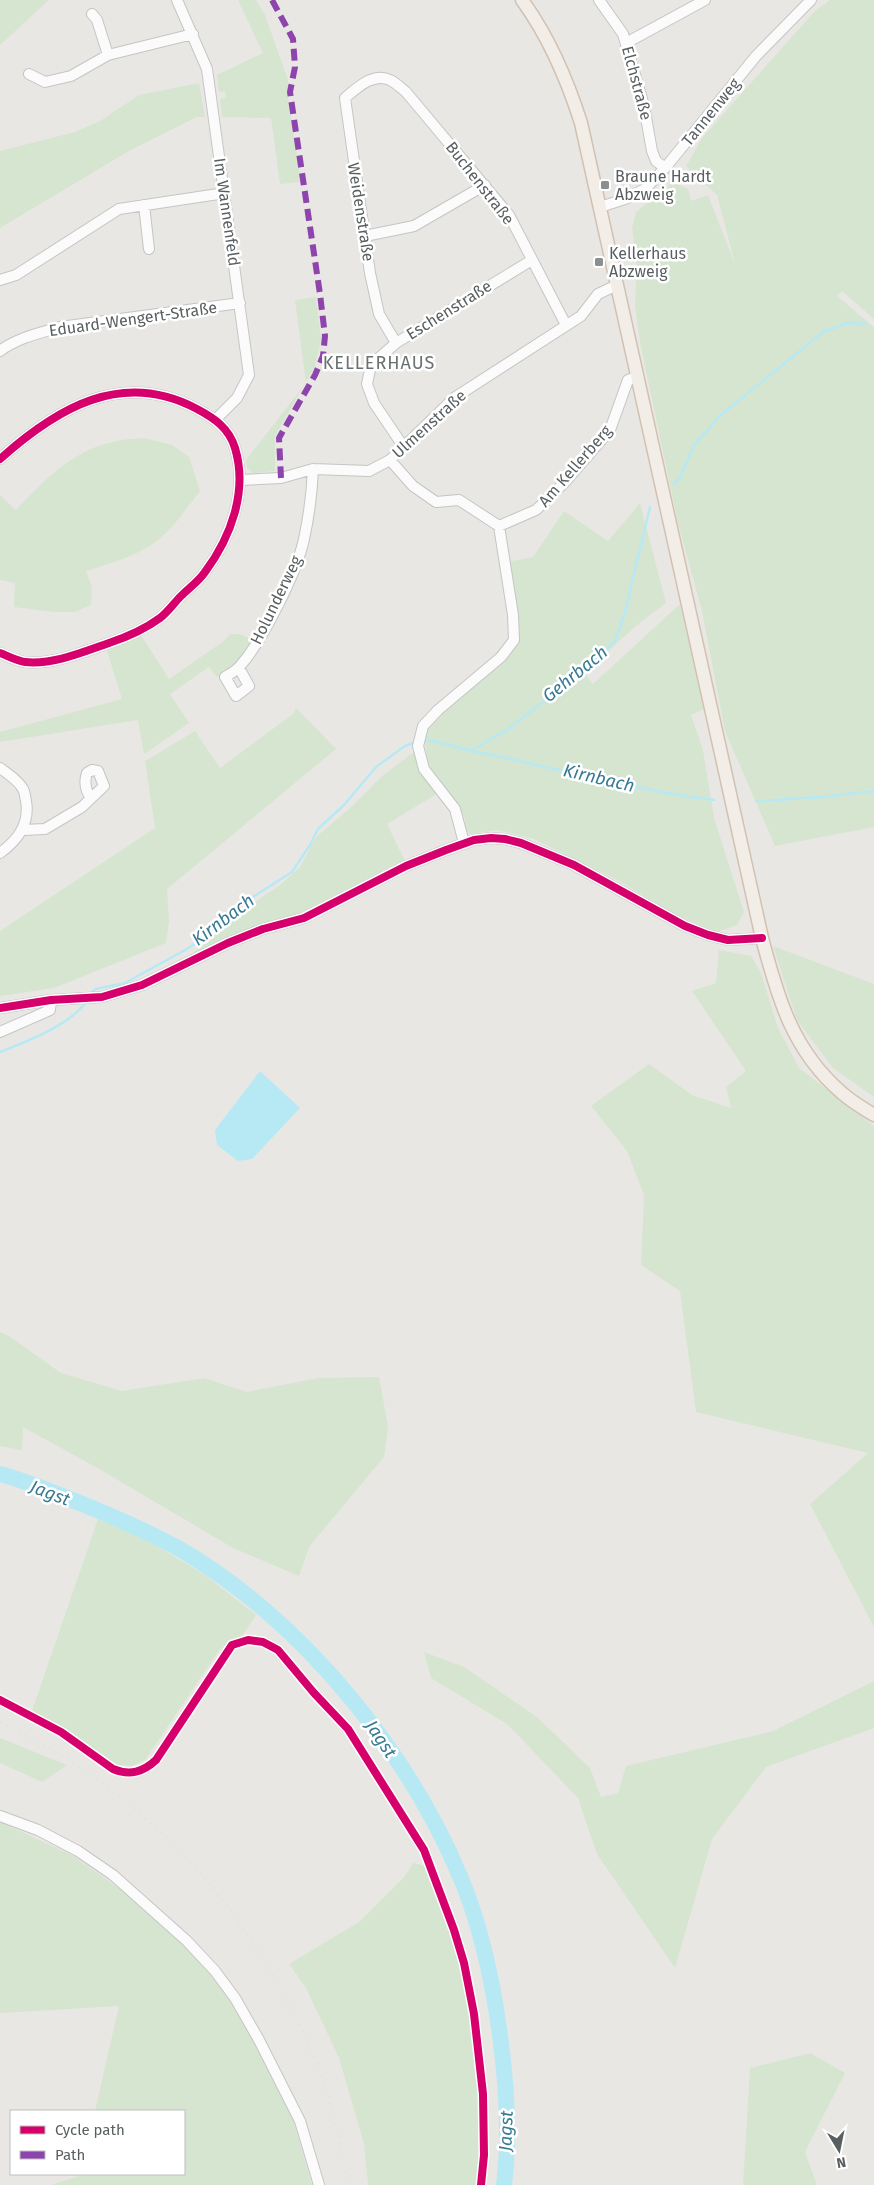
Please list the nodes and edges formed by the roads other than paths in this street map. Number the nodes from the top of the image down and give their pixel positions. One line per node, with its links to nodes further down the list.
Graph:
1 (177, 0): 7 (street, Im Wannenfeld)
2 (522, 0): 16 (main road)
3 (599, 0): 8 (street, Elchstraße)
4 (705, 0): 8 (street)
5 (810, 0): 12 (street, Tannenweg)
6 (92, 14): 9 (street)
7 (193, 34): 9 (street); 14 (street, Im Wannenfeld)
8 (626, 43): 12 (street, Elchstraße)
9 (108, 55): 10 (street)
10 (29, 74)
11 (361, 84): 13 (street, Buchenstraße); 17 (street, Weidenstraße)
12 (665, 168): 16 (street, Tannenweg)
13 (485, 185): 17 (street); 19 (street, Buchenstraße)
14 (225, 194): 15 (street); 22 (street, Im Wannenfeld)
15 (144, 205): 18 (street); 20 (street)
16 (600, 207): 21 (main road)
17 (365, 236): 24 (street, Weidenstraße)
18 (149, 249)
19 (532, 260): 23 (street, Buchenstraße); 24 (street, Eschenstraße)
20 (0, 280)
21 (617, 285): 23 (street, Ulmenstraße); 26 (main road)
22 (240, 303): 25 (street, Eduard-Wengert-Straße); 27 (street, Im Wannenfeld)
23 (566, 325): 28 (street, Ulmenstraße)
24 (396, 343): 28 (street, Eschenstraße)
25 (0, 351)
26 (638, 377): 33 (street, Am Kellerberg); 41 (main road)
27 (216, 419): 29 (street); 32 (street)
28 (403, 446): 30 (street, Ulmenstraße)
29 (0, 459)
30 (390, 460): 31 (street, Ulmenstraße); 33 (street)
31 (313, 470): 32 (street, Ulmenstraße); 35 (street, Holunderweg)
32 (241, 480): 34 (street)
33 (499, 526): 39 (street)
34 (0, 653)
35 (239, 668)
36 (0, 768): 38 (street)
37 (91, 798): 38 (street)
38 (23, 830): 40 (street)
39 (464, 842): 41 (street); 42 (street)
40 (0, 853)
41 (762, 938): 45 (main road)
42 (51, 1000): 43 (street); 44 (street)
43 (0, 1008)
44 (0, 1032)
45 (874, 1115)
46 (0, 1816): 47 (street)
47 (319, 2185)

